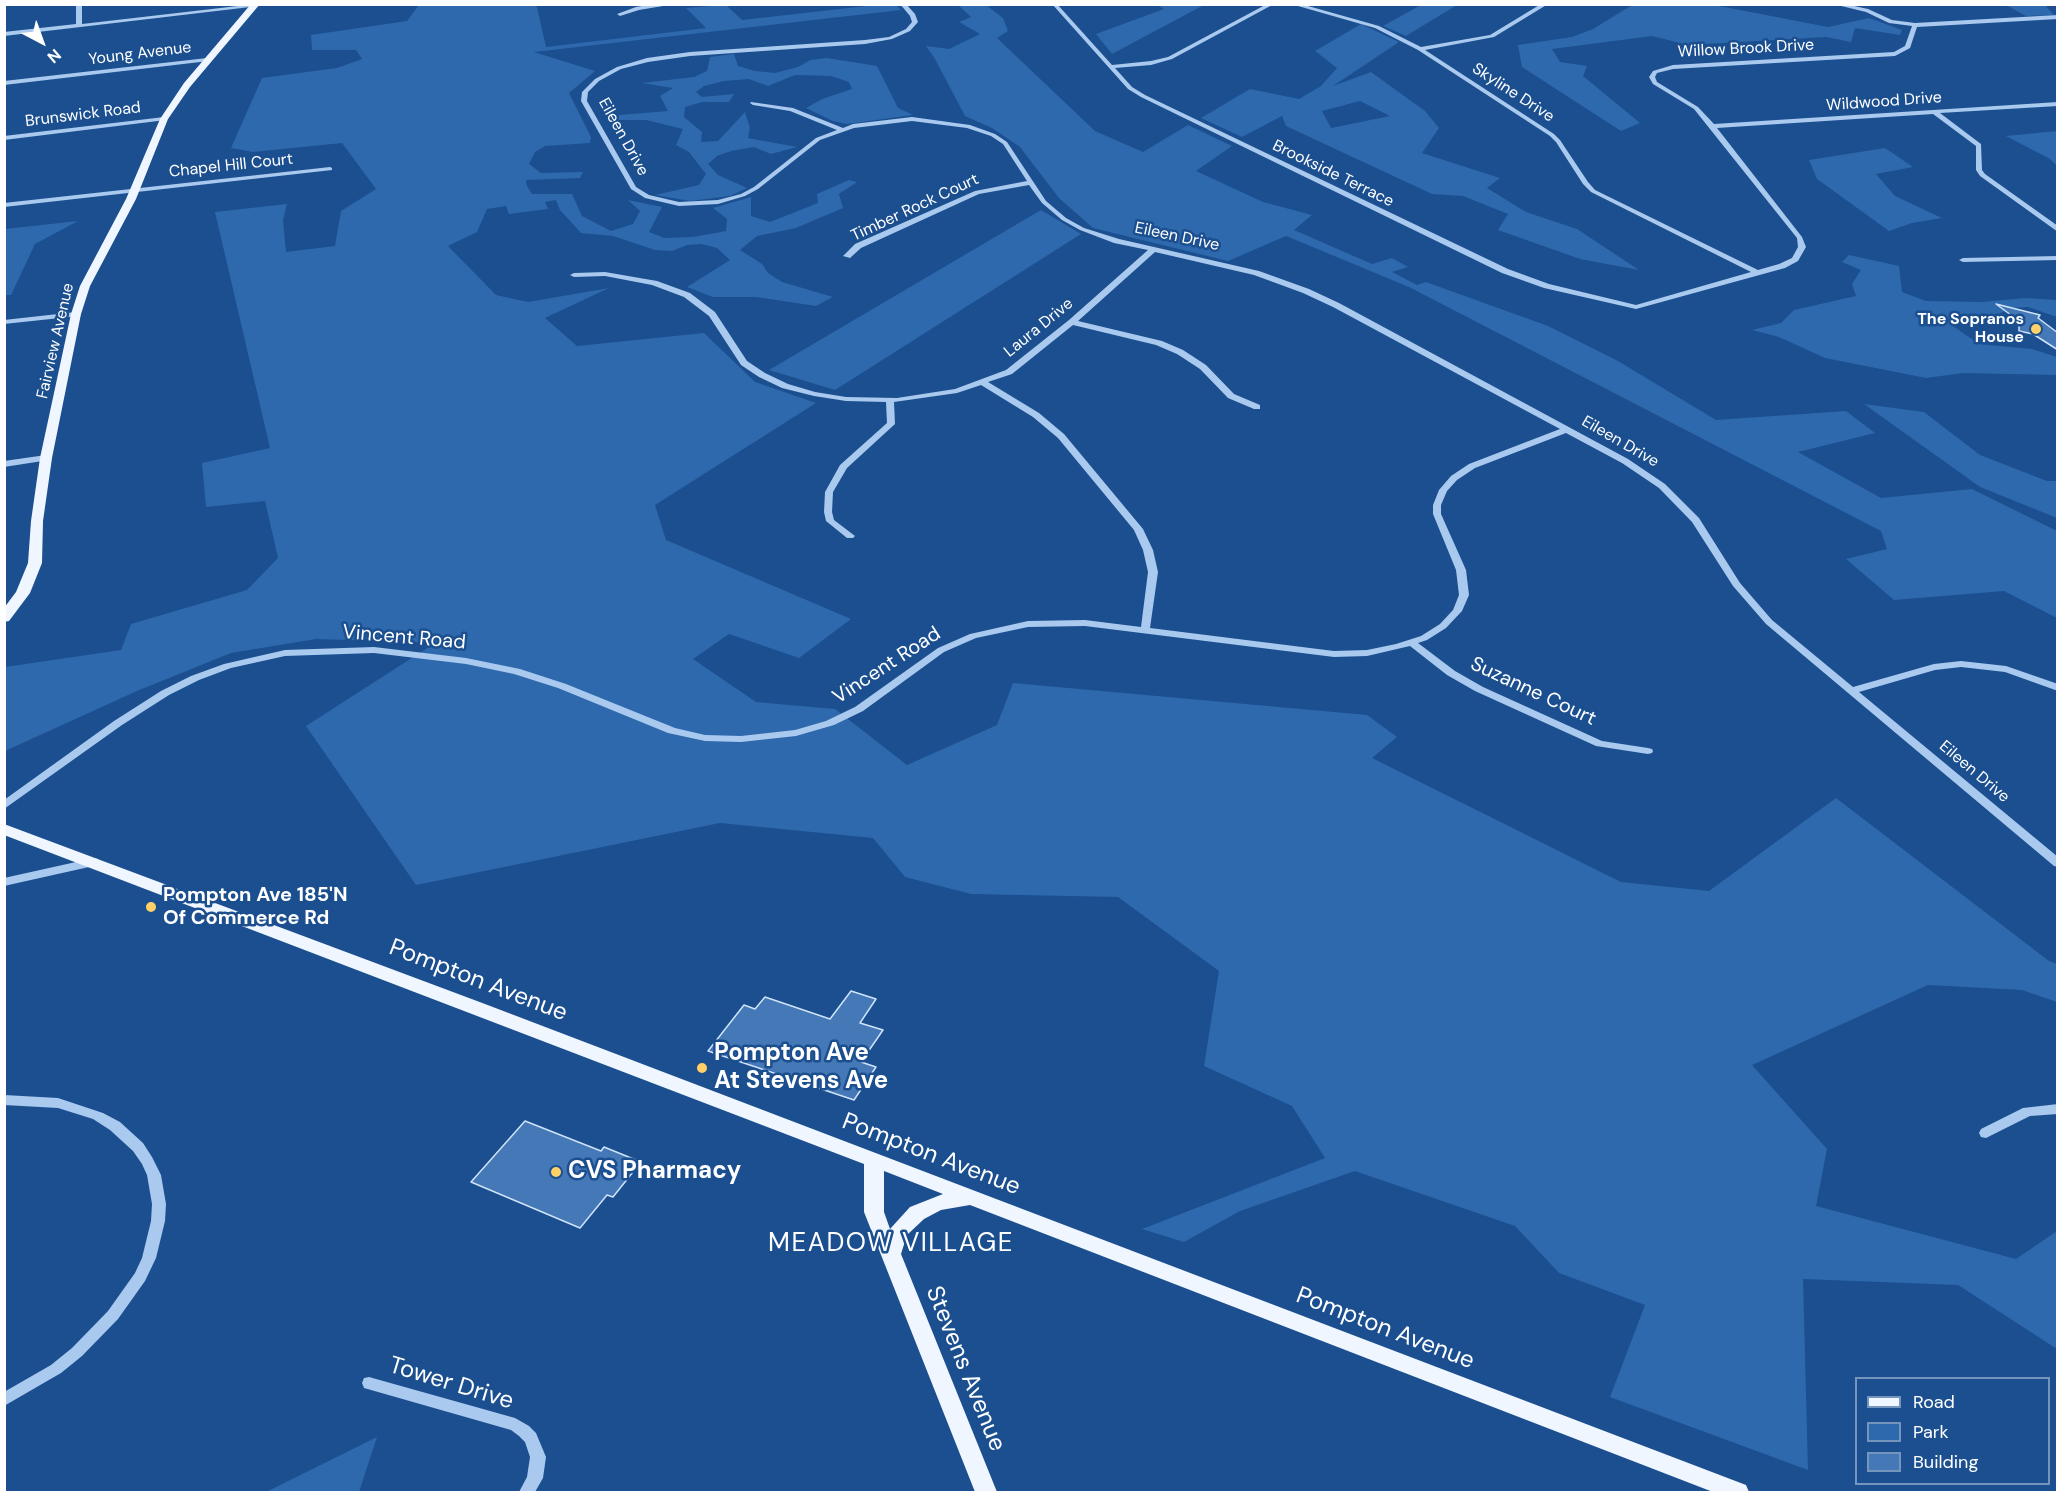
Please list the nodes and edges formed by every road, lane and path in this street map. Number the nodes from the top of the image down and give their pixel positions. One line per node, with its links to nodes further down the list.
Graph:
1 (79, 4): 16 (street)
2 (186, 4): 12 (street)
3 (274, 4): 11 (street)
4 (673, 4): 13 (street)
5 (902, 4): 27 (street, Eileen Drive)
6 (1054, 4): 20 (street, Brookside Terrace)
7 (1272, 4): 20 (street)
8 (1293, 4): 18 (street, Skyline Drive)
9 (1546, 4): 18 (street)
10 (1835, 4): 15 (street)
11 (255, 5): 12 (street); 19 (main road, Fairview Avenue)
12 (188, 14): 16 (street)
13 (620, 14)
14 (2058, 17): 15 (street)
15 (1915, 25): 26 (street, Willow Brook Drive)
16 (79, 26): 17 (street)
17 (4, 34)
18 (1420, 49): 38 (street, Skyline Drive)
19 (207, 60): 21 (street, Young Avenue); 25 (main road, Fairview Avenue)
20 (1111, 67): 40 (street, Brookside Terrace)
21 (4, 83)
22 (753, 103): 27 (street)
23 (2058, 104): 24 (street, Wildwood Drive)
24 (1934, 112): 26 (street, Wildwood Drive); 33 (street)
25 (164, 118): 28 (street, Brunswick Road); 31 (main road, Fairview Avenue)
26 (1712, 126): 38 (street, Willow Brook Drive)
27 (841, 129): 30 (street, Eileen Drive)
28 (4, 138)
29 (330, 169): 31 (street, Chapel Hill Court)
30 (1032, 182): 34 (street, Eileen Drive); 35 (street, Timber Rock Court)
31 (135, 190): 32 (street, Chapel Hill Court); 41 (main road, Fairview Avenue)
32 (4, 203)
33 (2058, 230)
34 (1153, 250): 43 (street, Laura Drive); 47 (street, Eileen Drive)
35 (847, 256)
36 (2058, 258): 37 (street)
37 (1963, 260)
38 (1758, 273): 40 (street, Willow Brook Drive)
39 (574, 275): 45 (street, Laura Drive)
40 (1636, 306)
41 (76, 314): 42 (street); 48 (main road, Fairview Avenue)
42 (4, 322)
43 (1072, 322): 44 (street, Laura Drive); 46 (street)
44 (984, 383): 45 (street, Laura Drive); 52 (street)
45 (890, 400): 50 (street)
46 (1257, 407)
47 (1566, 430): 53 (street, Vincent Road); 55 (street, Eileen Drive)
48 (46, 458): 49 (street); 51 (main road, Fairview Avenue)
49 (4, 464)
50 (850, 536)
51 (4, 618)
52 (1145, 630): 53 (street, Vincent Road); 57 (street, Vincent Road)
53 (1412, 643): 56 (street, Suzanne Court)
54 (2058, 688): 55 (street)
55 (1850, 691): 60 (street, Eileen Drive)
56 (1648, 751)
57 (4, 806)
58 (4, 829): 59 (main road, Pompton Avenue)
59 (94, 862): 61 (street); 65 (main road, Pompton Avenue)
60 (2058, 863)
61 (4, 882)
62 (4, 1100): 69 (street)
63 (2058, 1109): 64 (street)
64 (1986, 1133)
65 (874, 1161): 66 (main road, Pompton Avenue); 67 (main road, Stevens Avenue)
66 (973, 1198): 67 (main road); 72 (main road, Pompton Avenue)
67 (891, 1254): 71 (main road, Stevens Avenue)
68 (369, 1383): 70 (street, Tower Drive)
69 (4, 1400)
70 (527, 1492)
71 (986, 1492)
72 (1738, 1492)

